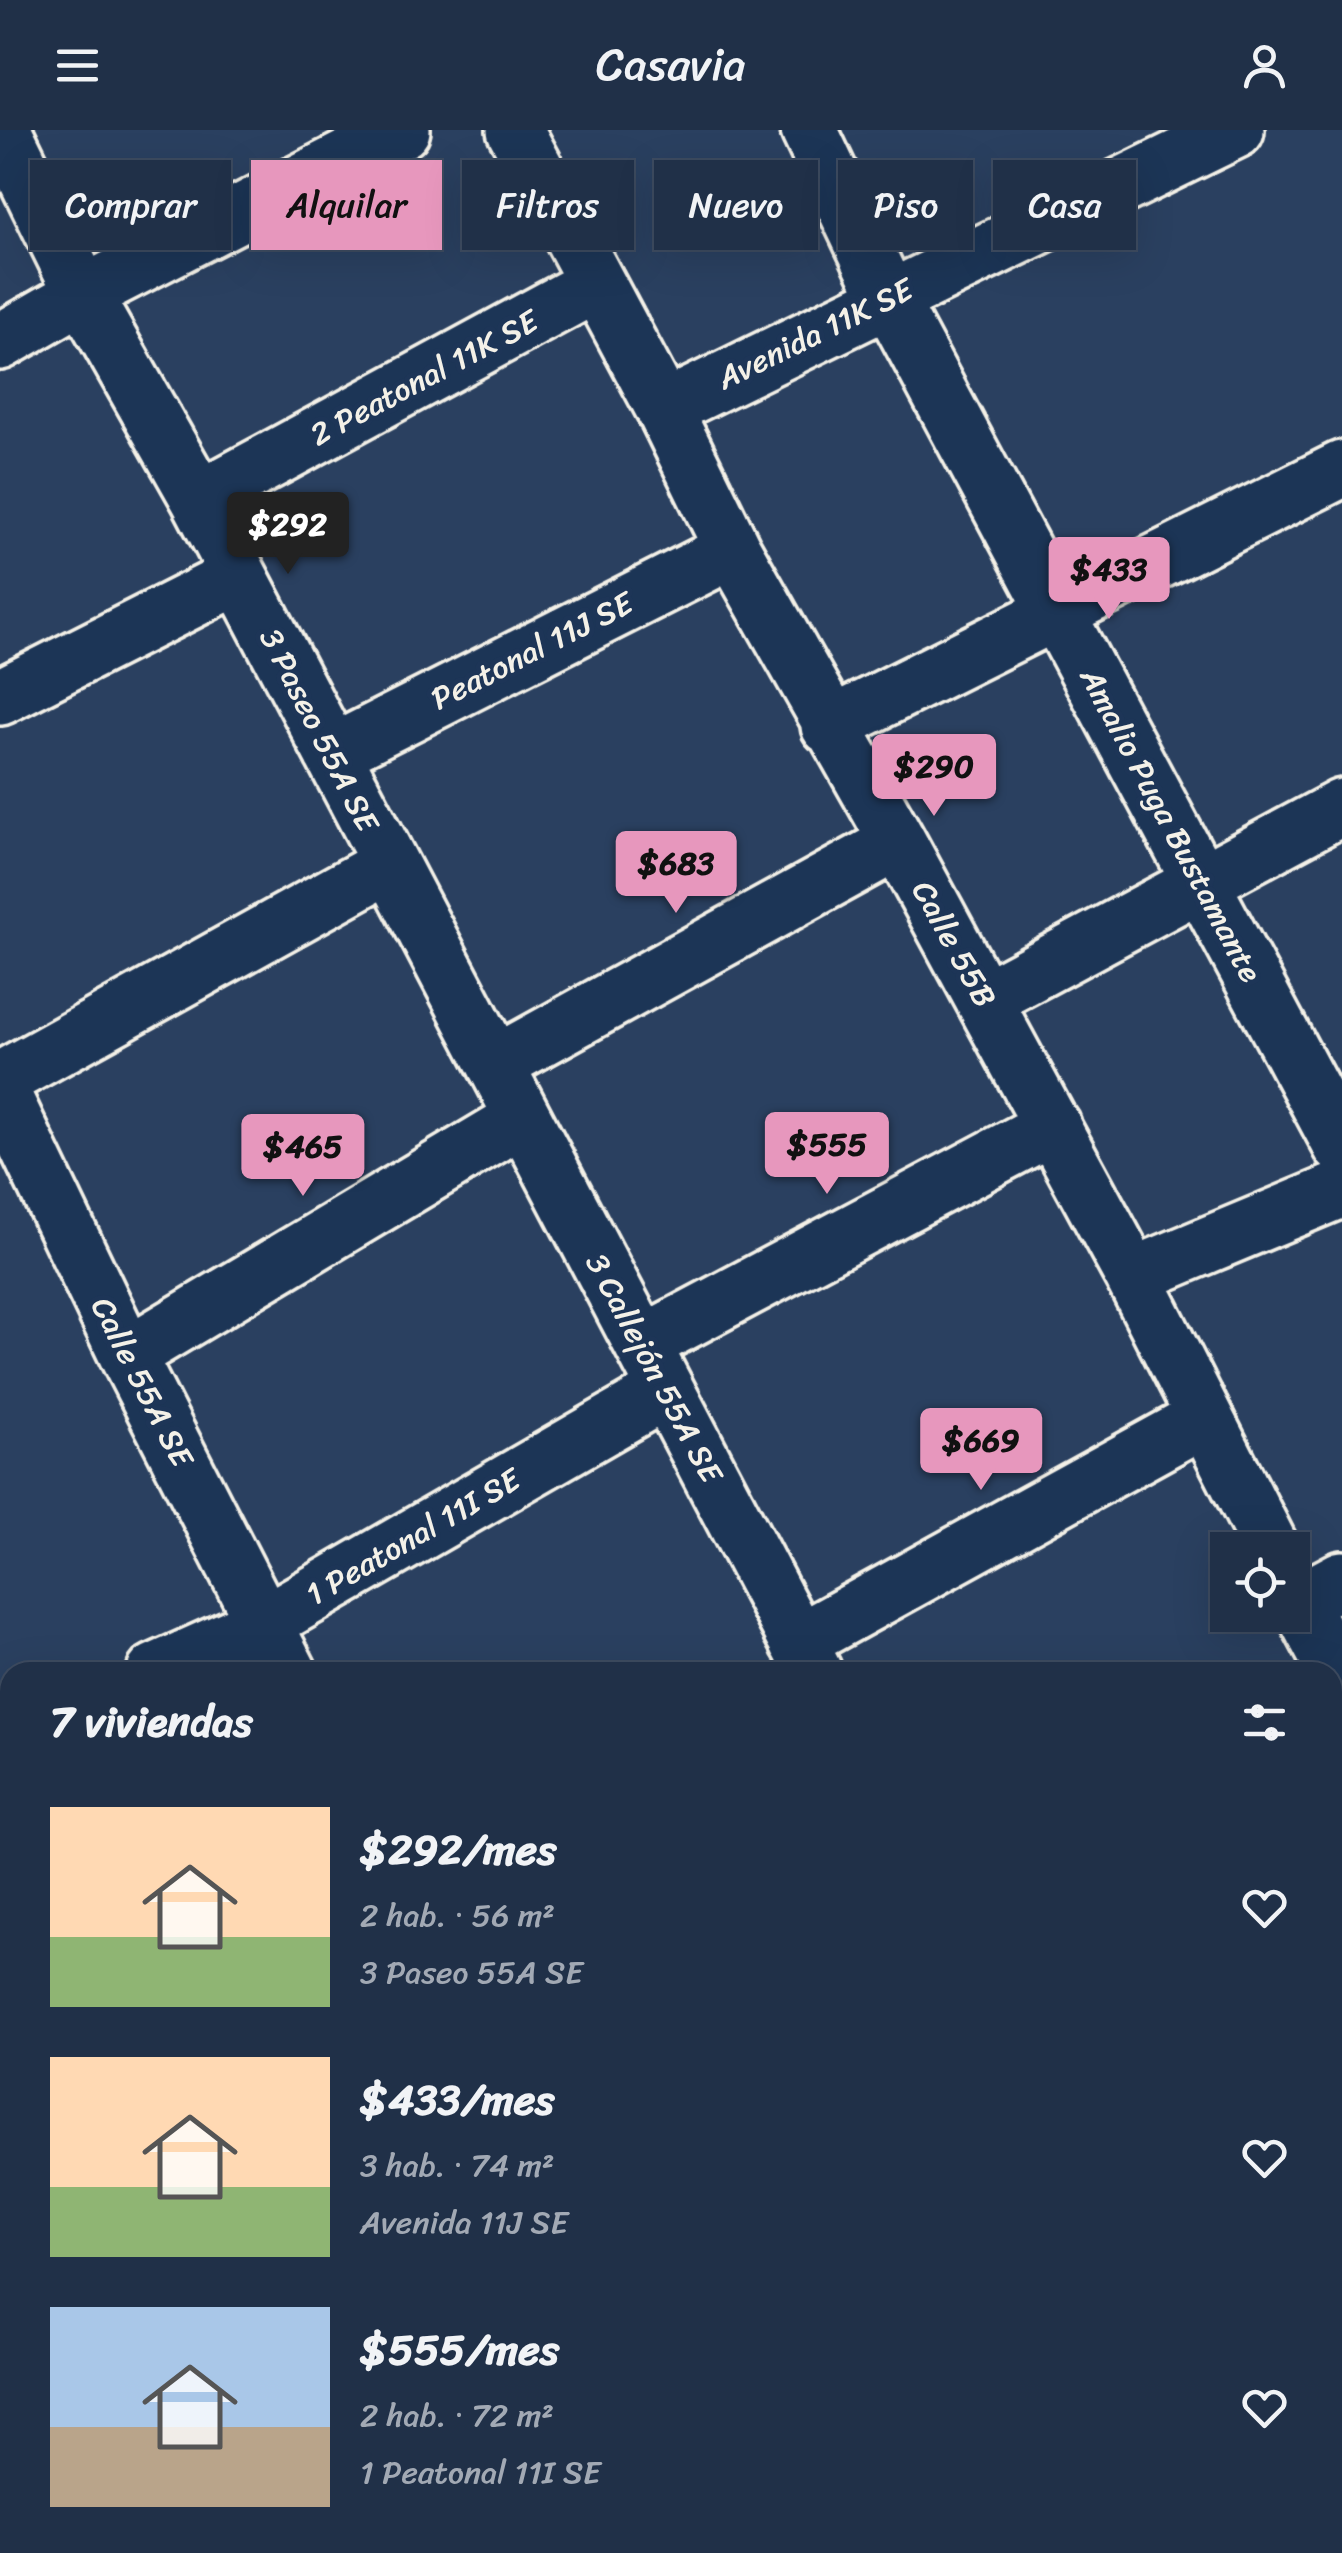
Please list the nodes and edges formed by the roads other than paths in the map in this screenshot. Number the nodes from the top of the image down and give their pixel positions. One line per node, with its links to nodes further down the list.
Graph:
1 (3, 130): 7 (street, 3 Paseo 55A SE)
2 (402, 130): 7 (street)
3 (515, 130): 6 (street, Calle 55B)
4 (809, 130): 8 (street, Amalio Puga Bustamante)
5 (1236, 130): 8 (street, Avenida 11K SE)
6 (596, 284): 10 (street, Calle 55B); 12 (street, 2 Peatonal 11K SE)
7 (83, 294): 9 (street); 12 (street, 3 Paseo 55A SE)
8 (888, 297): 10 (street, Avenida 11K SE); 15 (street, Amalio Puga Bustamante)
9 (0, 342)
10 (664, 409): 13 (street, Calle 55B)
11 (1342, 469): 15 (street)
12 (199, 499): 14 (street, 3 Paseo 55A SE)
13 (733, 550): 17 (street, Calle 55B); 18 (street, Peatonal 11J SE)
14 (239, 576): 16 (street); 18 (street, 3 Paseo 55A SE)
15 (1055, 611): 17 (street); 22 (street, Amalio Puga Bustamante)
16 (0, 697)
17 (829, 726): 20 (street, Calle 55B)
18 (332, 753): 21 (street, 3 Paseo 55A SE)
19 (1342, 807): 22 (street)
20 (898, 842): 23 (street, Calle 55B); 24 (street)
21 (388, 864): 24 (street, 3 Paseo 55A SE); 25 (street)
22 (1203, 880): 23 (street); 29 (street, Amalio Puga Bustamante)
23 (984, 999): 28 (street, Calle 55B)
24 (495, 1064): 27 (street, 3 Callejón 55A SE)
25 (0, 1080)
26 (0, 1090): 32 (street, Calle 55A SE)
27 (523, 1118): 32 (street); 33 (street, 3 Callejón 55A SE)
28 (1053, 1126): 31 (street, Calle 55B); 33 (street, 1 Peatonal 11I SE)
29 (1342, 1147)
30 (1342, 1189): 31 (street)
31 (1133, 1276): 34 (street, Calle 55B)
32 (127, 1355): 37 (street, Calle 55A SE)
33 (654, 1367): 37 (street, 1 Peatonal 11I SE); 38 (street, 3 Callejón 55A SE)
34 (1204, 1418): 35 (street, Calle 55B); 38 (street)
35 (1263, 1532)
36 (1311, 1591): 41 (street)
37 (264, 1623): 39 (street, 1 Peatonal 11I SE); 40 (street, Calle 55A SE)
38 (806, 1658)
39 (177, 1662)
40 (284, 1662)
41 (1335, 1662)

